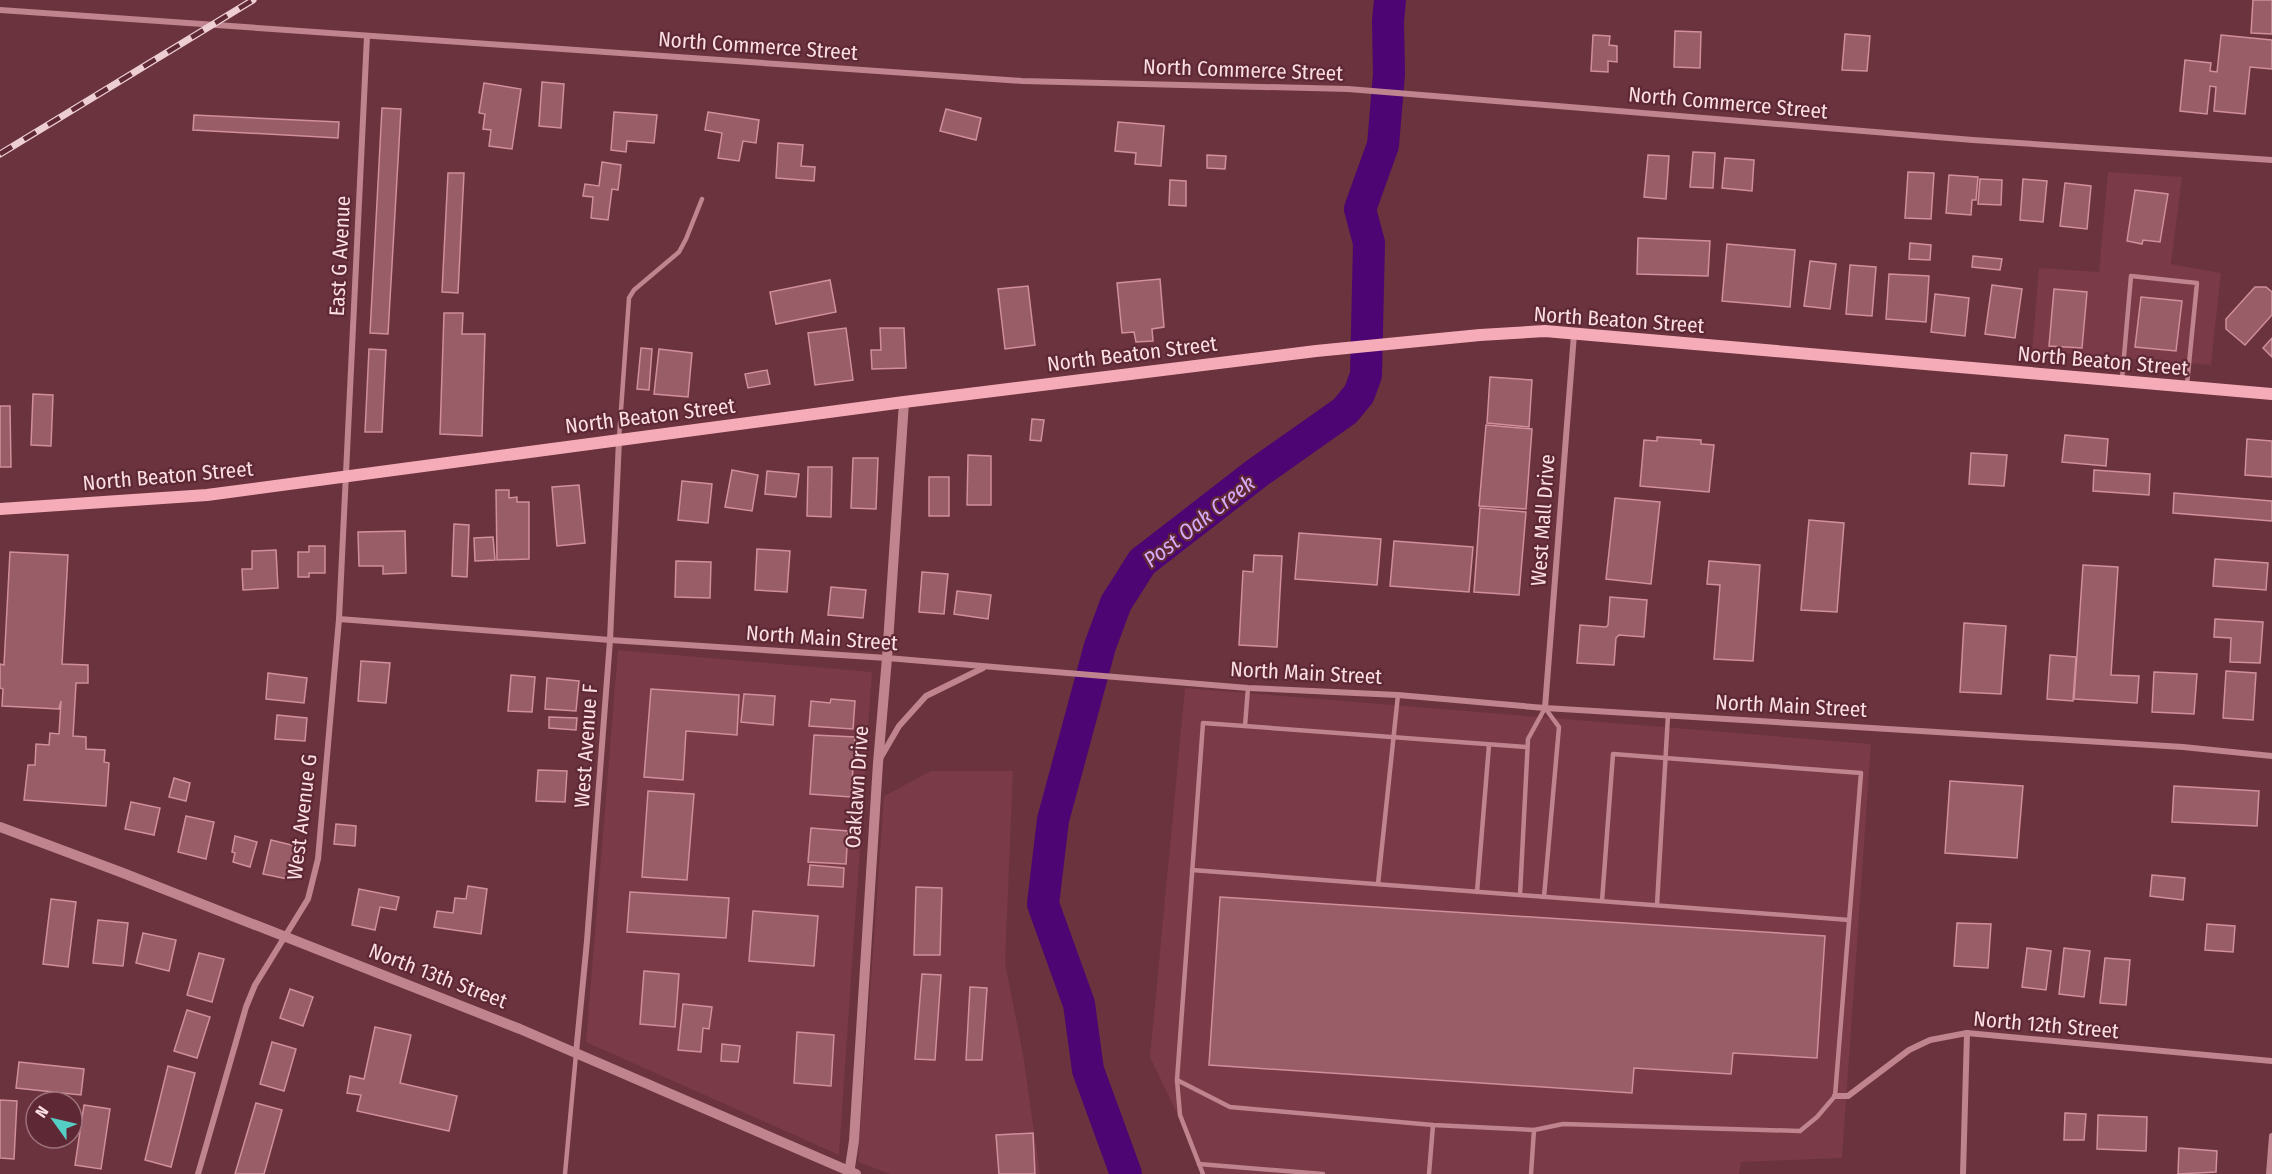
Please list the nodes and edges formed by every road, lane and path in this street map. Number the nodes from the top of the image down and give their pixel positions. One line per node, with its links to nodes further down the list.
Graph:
1 (0, 10): 2 (street, North Commerce Street)
2 (367, 36): 3 (street, North Commerce Street); 11 (street, East G Avenue)
3 (2272, 160)
4 (702, 199): 10 (lane)
5 (1574, 334): 6 (main road, North Beaton Street); 9 (main road, North Beaton Street); 19 (street, West Mall Drive)
6 (2122, 382): 7 (main road, North Beaton Street); 7 (lane)
7 (2187, 387): 8 (main road, North Beaton Street)
8 (2272, 394)
9 (904, 402): 10 (main road, North Beaton Street); 15 (street, Oaklawn Drive)
10 (619, 441): 11 (main road, North Beaton Street); 14 (street, West Avenue F)
11 (346, 477): 12 (main road, North Beaton Street); 13 (street, West Avenue G)
12 (0, 509)
13 (339, 619): 14 (street, North Main Street); 37 (street, West Avenue G)
14 (610, 640): 15 (street, North Main Street); 39 (street, West Avenue F)
15 (887, 658): 16 (street, North Main Street); 27 (street, Oaklawn Drive)
16 (984, 668): 17 (street, North Main Street); 27 (street)
17 (1248, 688): 18 (street, North Main Street); 21 (lane)
18 (1398, 695): 19 (street, North Main Street); 22 (lane)
19 (1545, 708): 20 (street, North Main Street); 24 (lane); 33 (lane)
20 (1668, 715): 25 (street, North Main Street); 26 (lane)
21 (1245, 726): 22 (lane); 29 (lane)
22 (1392, 738): 23 (lane); 30 (lane)
23 (1489, 745): 24 (lane); 31 (lane)
24 (1527, 747): 32 (lane)
25 (2272, 756)
26 (1664, 758): 34 (lane); 35 (lane); 36 (lane)
27 (878, 763): 48 (street, Oaklawn Drive)
28 (0, 827): 37 (street, North 13th Street)
29 (1192, 870): 30 (lane); 41 (lane)
30 (1378, 884): 31 (lane)
31 (1477, 892): 32 (lane)
32 (1520, 895): 33 (lane)
33 (1544, 897): 34 (lane)
34 (1602, 901): 35 (lane)
35 (1657, 905): 36 (lane)
36 (1849, 920): 42 (lane)
37 (285, 937): 39 (street, North 13th Street); 49 (street, West Avenue G)
38 (1967, 1033): 40 (street, North 12th Street); 42 (street, North 12th Street); 55 (street)
39 (576, 1053): 48 (street, North 13th Street); 50 (lane)
40 (2272, 1061)
41 (1177, 1080): 43 (lane); 46 (lane)
42 (1835, 1096): 44 (lane)
43 (1433, 1125): 44 (lane); 53 (lane)
44 (1534, 1130): 54 (lane)
45 (2272, 1136): 56 (street)
46 (1199, 1164): 47 (lane); 51 (lane)
47 (1263, 1172): 52 (lane)
48 (852, 1173)
49 (198, 1174)
50 (565, 1174)
51 (1203, 1174)
52 (1323, 1174)
53 (1429, 1174)
54 (1531, 1174)
55 (1963, 1174)
56 (2269, 1174)

